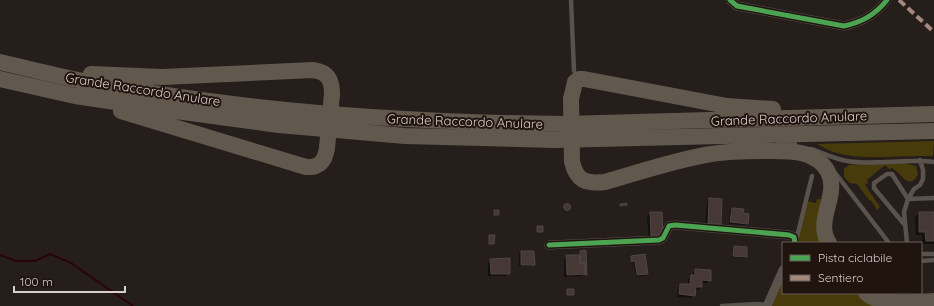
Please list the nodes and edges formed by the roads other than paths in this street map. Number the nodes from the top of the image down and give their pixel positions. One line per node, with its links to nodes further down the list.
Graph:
1 (571, 0): 6 (lane)
2 (730, 0): 3 (street)
3 (887, 0)
4 (0, 62): 5 (highway, Grande Raccordo Anulare)
5 (32, 69): 8 (highway, bridge); 10 (highway, Grande Raccordo Anulare)
6 (574, 71)
7 (0, 79): 8 (highway, Grande Raccordo Anulare)
8 (75, 96): 12 (highway, Grande Raccordo Anulare)
9 (934, 114): 10 (highway, Grande Raccordo Anulare)
10 (859, 116): 28 (highway, bridge)
11 (934, 131): 12 (highway, Grande Raccordo Anulare)
12 (705, 136): 13 (lane)
13 (756, 141)
14 (774, 142): 15 (lane)
15 (802, 146)
16 (808, 148): 17 (lane)
17 (822, 152): 18 (lane); 19 (lane)
18 (826, 159)
19 (920, 160): 20 (lane); 24 (lane)
20 (934, 162)
21 (835, 172): 29 (lane)
22 (812, 176): 26 (lane)
23 (934, 198): 24 (lane)
24 (908, 199): 25 (lane); 25 (lane)
25 (904, 224): 30 (lane)
26 (796, 242)
27 (796, 242): 31 (street)
28 (828, 242)
29 (888, 242)
30 (906, 242)
31 (549, 245)
32 (922, 254): 33 (lane)
33 (934, 254)
34 (934, 260): 35 (lane)
35 (922, 261)
36 (782, 272): 40 (street)
37 (867, 294): 38 (highway)
38 (934, 302)
39 (722, 306): 40 (lane)
40 (767, 306)

